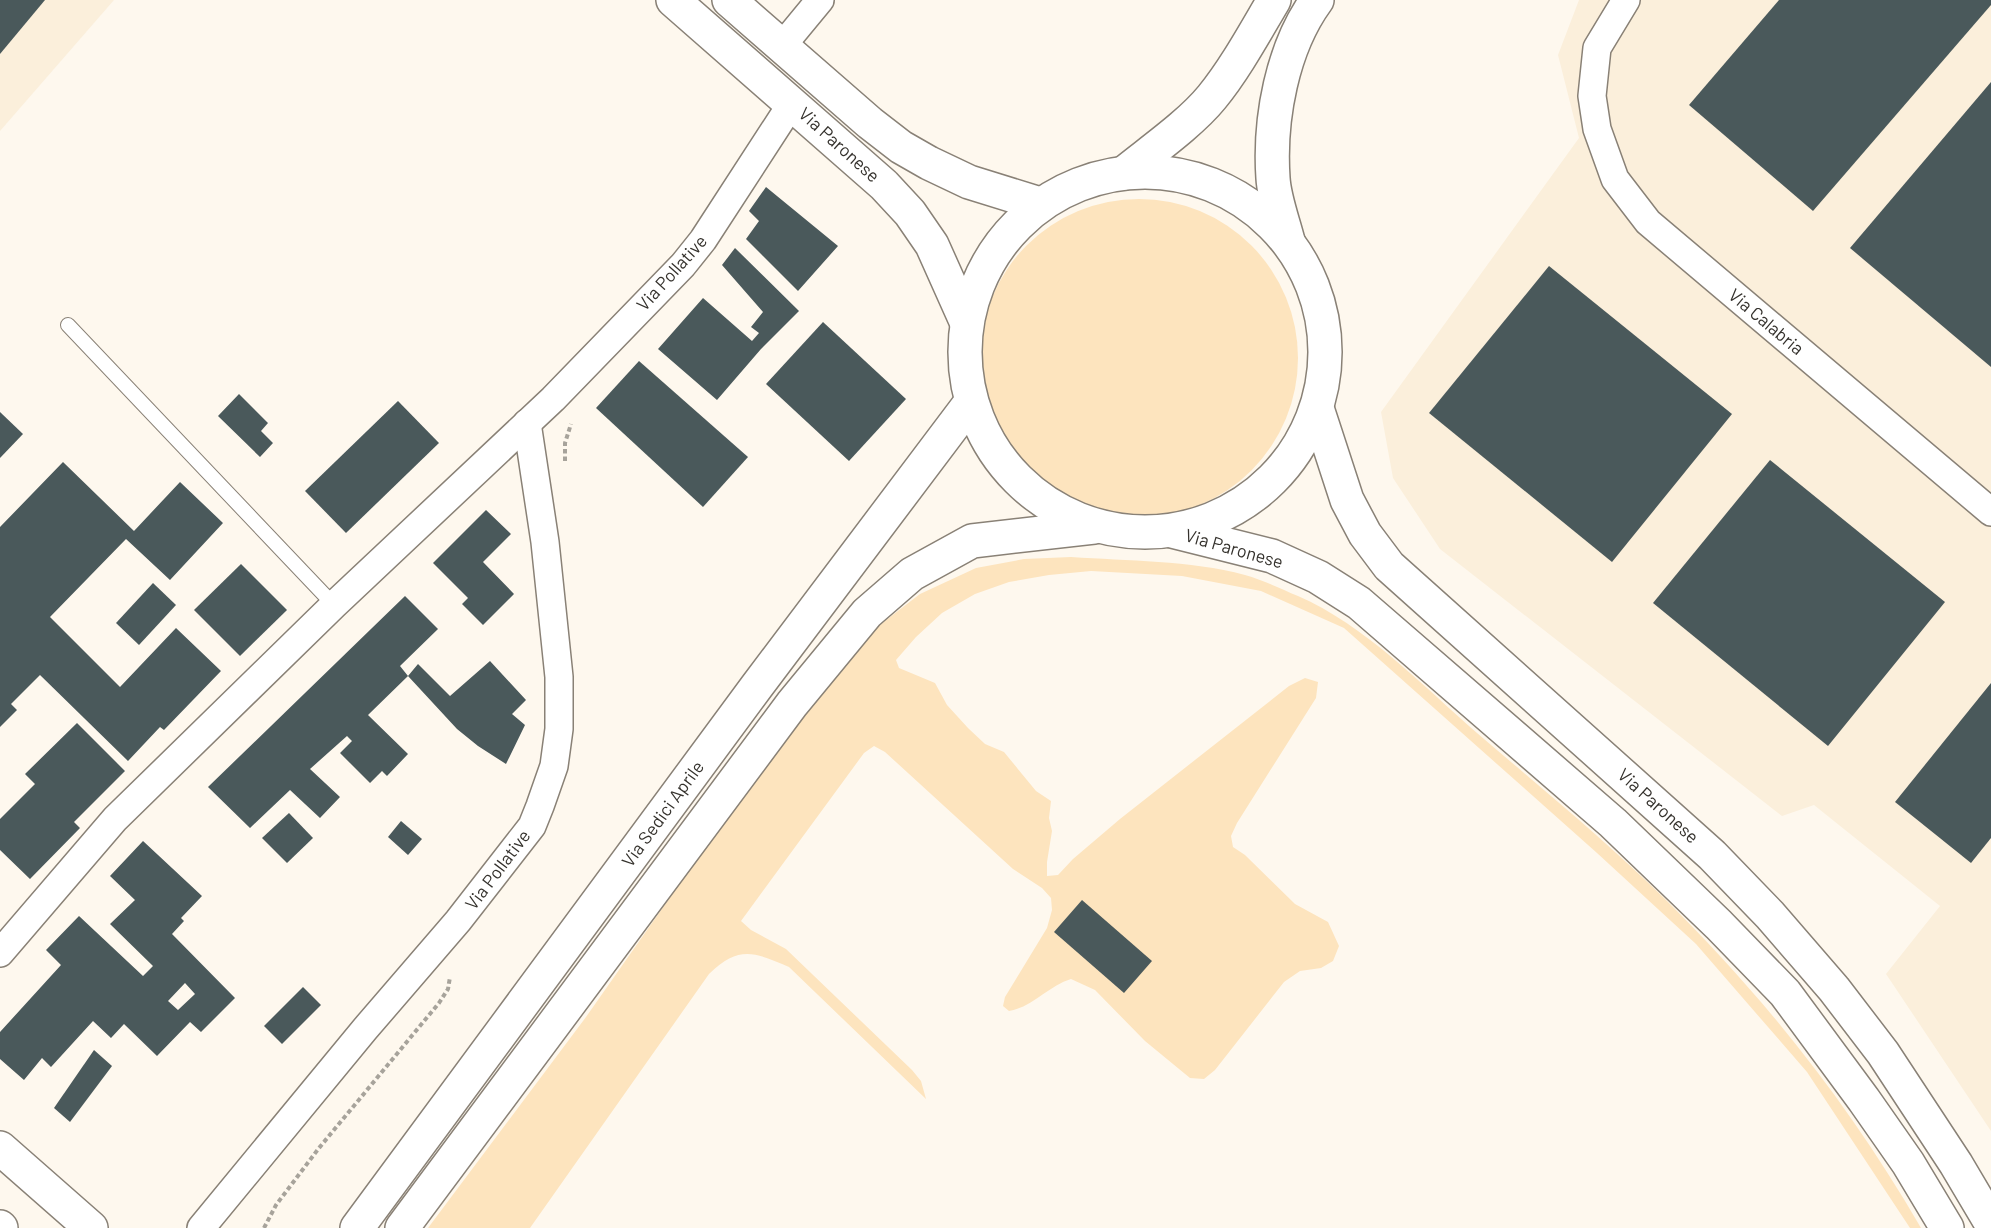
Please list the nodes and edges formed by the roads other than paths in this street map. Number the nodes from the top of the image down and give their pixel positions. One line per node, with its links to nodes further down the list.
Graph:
1 (674, 0): 8 (main road, Via Paronese)
2 (729, 0): 7 (main road, Via Paronese)
3 (820, 0): 7 (street)
4 (1274, 0): 9 (main road, Via Sedici Aprile)
5 (1317, 0): 11 (main road, Via Sedici Aprile)
6 (1626, 0): 17 (street, Via Calabria)
7 (782, 46): 10 (main road, Via Paronese)
8 (792, 102): 12 (main road, Via Paronese); 16 (street, Via Pollative)
9 (1124, 173): 10 (main road, Via Sedici Aprile); 11 (main road, Via Sedici Aprile)
10 (1040, 204): 12 (main road, Via Sedici Aprile)
11 (1289, 242): 15 (main road, Via Sedici Aprile)
12 (966, 321): 14 (main road, Via Sedici Aprile)
13 (68, 325): 20 (lane)
14 (971, 402): 18 (main road, Via Sedici Aprile); 26 (main road, Via Sedici Aprile)
15 (1317, 408): 19 (main road, Via Sedici Aprile); 23 (main road, Via Paronese)
16 (527, 423): 20 (street, Via Pollative); 24 (street, Via Pollative)
17 (1991, 512)
18 (1096, 527): 19 (main road, Via Sedici Aprile); 27 (main road, Via Sedici Aprile)
19 (1172, 531): 28 (main road, Via Paronese)
20 (334, 605): 21 (street, Via Pollative)
21 (0, 952)
22 (0, 1148): 25 (main road)
23 (1991, 1223)
24 (205, 1224)
25 (92, 1228)
26 (357, 1228)
27 (402, 1228)
28 (1947, 1228)

